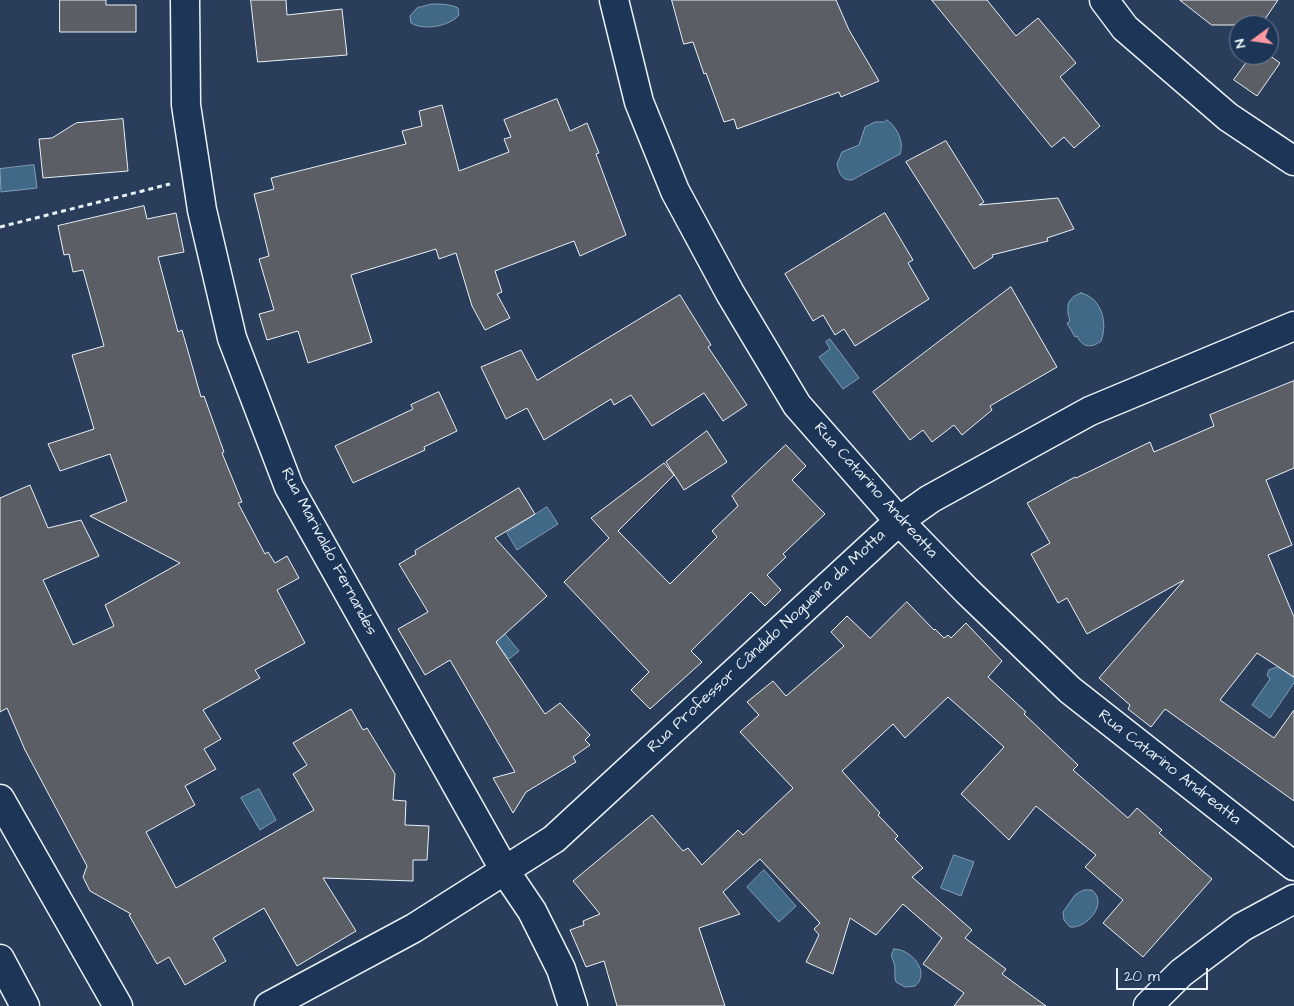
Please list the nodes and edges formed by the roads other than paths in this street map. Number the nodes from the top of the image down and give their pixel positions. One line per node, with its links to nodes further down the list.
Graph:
1 (185, 0): 9 (street, Rua Marivaldo Fernandes)
2 (614, 0): 6 (street, Rua Catarino Andreatta)
3 (1104, 0): 4 (street)
4 (1294, 161)
5 (1294, 326): 6 (street, Rua Professor Cândido Nogueira da Motta)
6 (899, 521): 8 (street, Rua Catarino Andreatta); 9 (street, Rua Professor Cândido Nogueira da Motta)
7 (0, 799): 13 (street)
8 (1294, 866)
9 (505, 871): 14 (street, Rua Professor Cândido Nogueira da Motta); 15 (street, Rua Marivaldo Fernandes)
10 (1294, 899): 16 (street)
11 (0, 959): 12 (street)
12 (25, 1006)
13 (118, 1006)
14 (269, 1006)
15 (572, 1006)
16 (1148, 1006)

